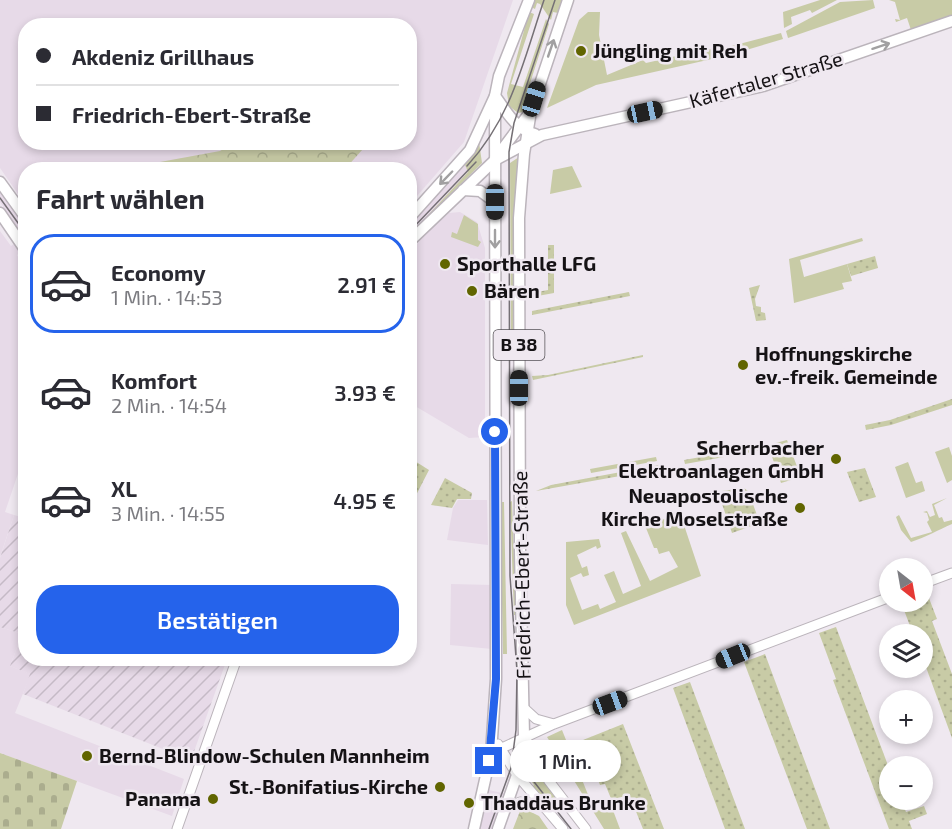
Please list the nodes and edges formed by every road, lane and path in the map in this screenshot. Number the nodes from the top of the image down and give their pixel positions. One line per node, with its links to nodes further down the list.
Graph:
1 (530, 0): 4 (main road, Friedrich-Ebert-Straße / B 38)
2 (568, 0): 5 (main road, Friedrich-Ebert-Straße / B 38, one-way to 2)
3 (952, 21): 5 (main road, Käfertaler Straße, one-way to 3)
4 (495, 96): 5 (main road); 6 (main road, Friedrich-Ebert-Straße / B 38); 11 (main road, one-way to 11)
5 (524, 134): 6 (main road); 6 (main road, Käfertaler Straße); 19 (main road, Friedrich-Ebert-Straße / B 38)
6 (495, 160): 8 (main road, Käfertaler Straße); 9 (main road, Friedrich-Ebert-Straße / B 38)
7 (0, 182): 10 (main road)
8 (463, 190): 9 (main road); 13 (main road, Käfertaler Straße)
9 (495, 202): 22 (main road, Friedrich-Ebert-Straße / B 38, one-way to 22)
10 (18, 207)
11 (417, 209)
12 (0, 213): 14 (main road)
13 (417, 234)
14 (18, 239)
15 (952, 573): 16 (street)
16 (933, 580)
17 (879, 601): 20 (street)
18 (234, 666): 26 (street)
19 (524, 708): 20 (street); 21 (main road, Friedrich-Ebert-Straße / B 38)
20 (554, 724): 21 (street)
21 (524, 736): 22 (street); 23 (main road, Friedrich-Ebert-Straße / B 38); 30 (street)
22 (495, 750): 23 (street); 27 (main road, Friedrich-Ebert-Straße / B 38)
23 (517, 775): 24 (street); 25 (main road, Friedrich-Ebert-Straße / B 38)
24 (541, 804): 25 (street); 29 (street)
25 (505, 808): 28 (main road, Friedrich-Ebert-Straße / B 38)
26 (177, 829)
27 (474, 829)
28 (498, 829)
29 (563, 829)
30 (586, 829)

